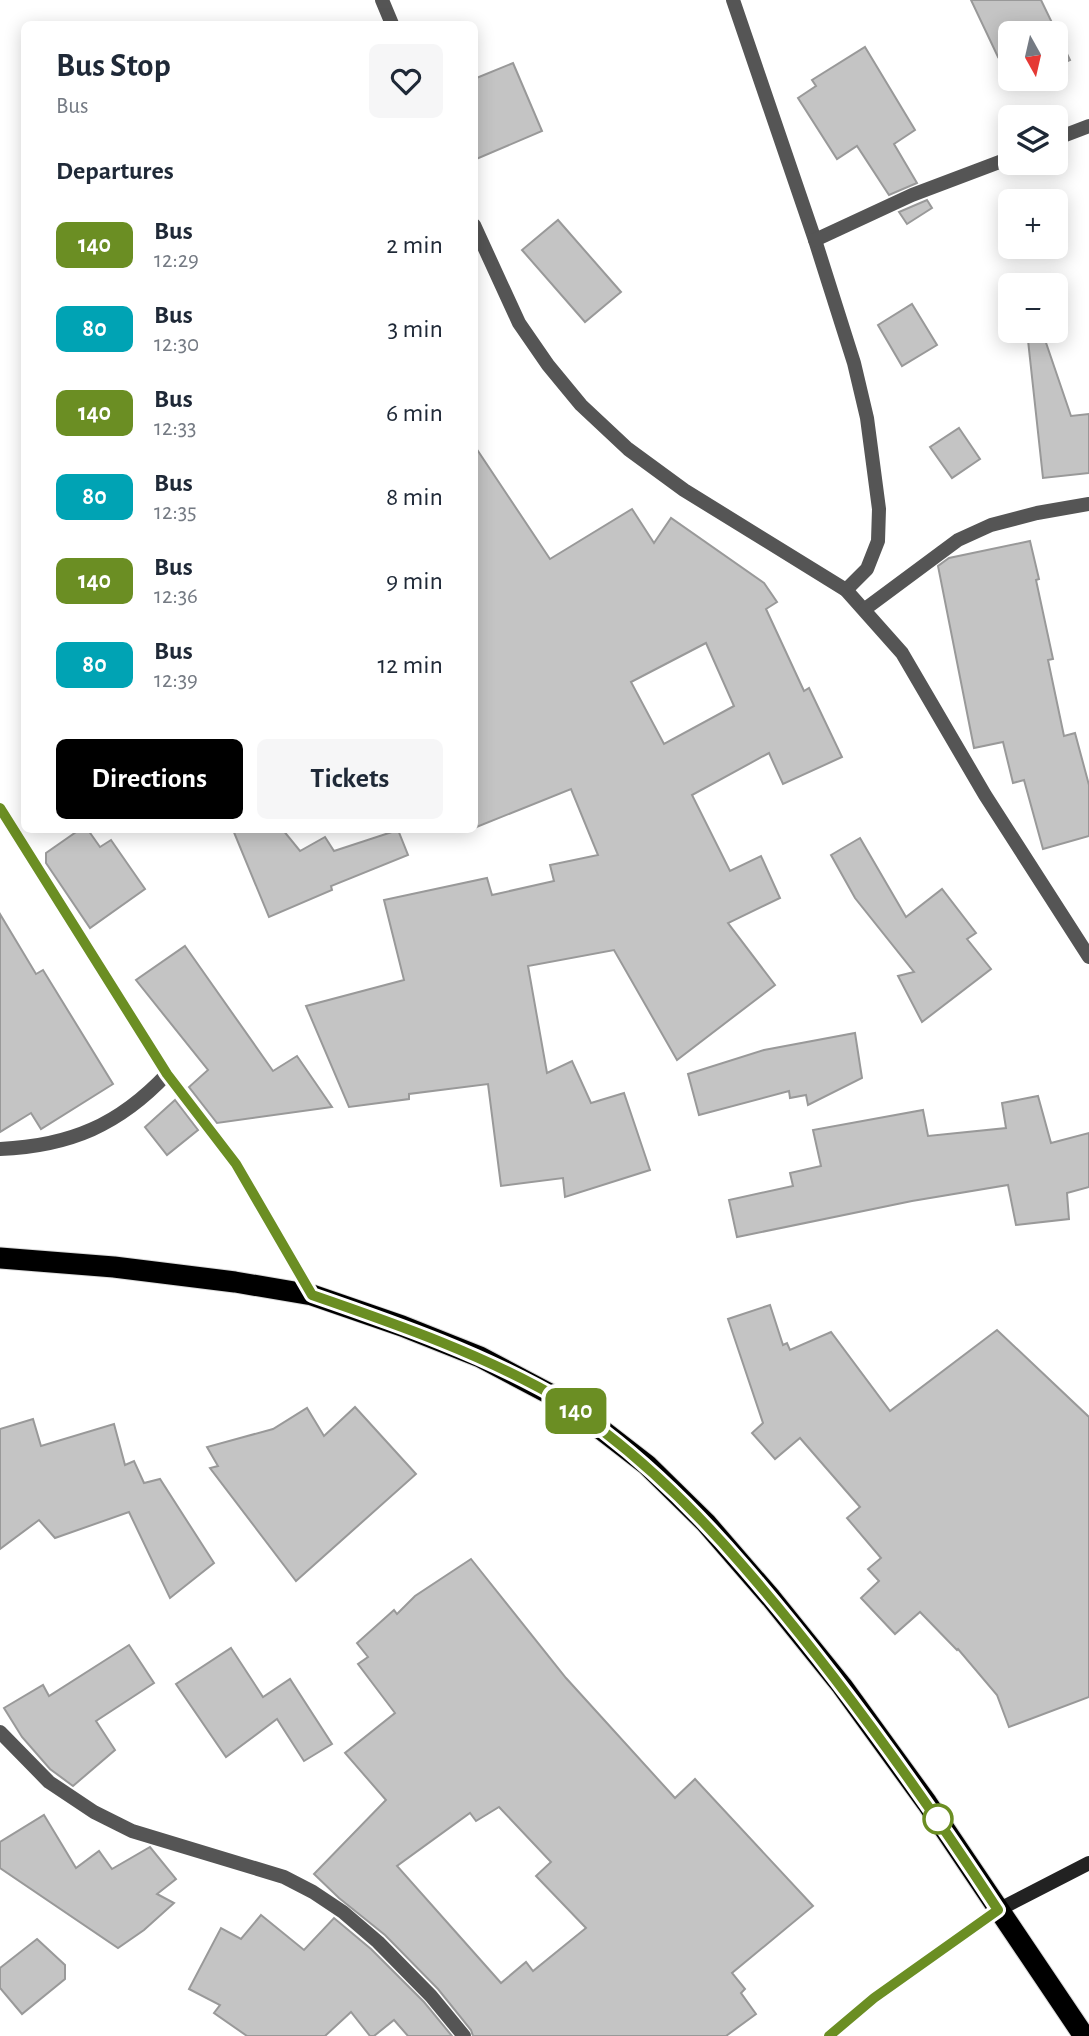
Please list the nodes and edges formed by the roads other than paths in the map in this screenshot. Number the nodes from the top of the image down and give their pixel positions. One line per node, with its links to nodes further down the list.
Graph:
1 (382, 0): 3 (street)
2 (733, 0): 8 (street)
3 (391, 21)
4 (1089, 126): 5 (street)
5 (1068, 134)
6 (998, 163): 8 (street)
7 (478, 234): 10 (street)
8 (815, 240): 10 (street)
9 (1089, 504): 11 (street)
10 (846, 590): 11 (street)
11 (865, 610): 13 (street)
12 (0, 808): 14 (street)
13 (1089, 957)
14 (167, 1074): 15 (street); 17 (street)
15 (0, 1149)
16 (0, 1258): 17 (highway)
17 (312, 1295): 20 (highway)
18 (0, 1732): 21 (street)
19 (1089, 1863): 20 (street)
20 (998, 1910): 22 (street); 23 (highway)
21 (464, 2036)
22 (829, 2036)
23 (1084, 2036)

